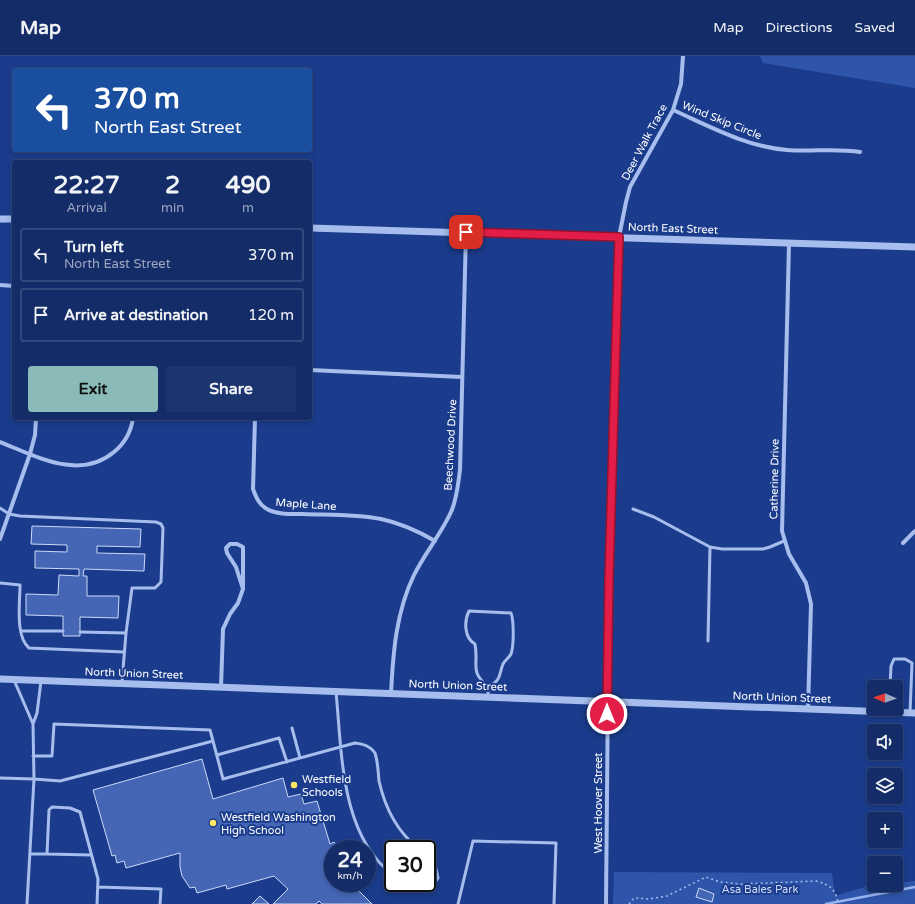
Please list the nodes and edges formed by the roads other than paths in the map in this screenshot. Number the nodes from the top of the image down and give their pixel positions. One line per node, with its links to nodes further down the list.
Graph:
1 (683, 56): 2 (street, Deer Walk Trace)
2 (673, 110): 3 (street, Wind Skip Circle); 8 (street, Deer Walk Trace)
3 (860, 152)
4 (0, 219): 5 (street)
5 (12, 219)
6 (312, 228): 7 (street, North East Street)
7 (466, 232): 8 (street, North East Street); 14 (street, Beechwood Drive)
8 (619, 237): 9 (street, North East Street); 47 (street, Deer Walk Trace)
9 (789, 244): 10 (street, North East Street); 26 (street, Catherine Drive)
10 (915, 247)
11 (0, 285): 12 (street)
12 (12, 286)
13 (312, 370): 14 (street)
14 (462, 376): 25 (street, Beechwood Drive)
15 (36, 420): 19 (street)
16 (133, 420): 19 (street)
17 (255, 420): 25 (street, Maple Lane)
18 (0, 442): 19 (street)
19 (30, 454): 22 (street)
20 (0, 508): 22 (lane)
21 (633, 509): 28 (lane)
22 (9, 514): 24 (street); 34 (lane)
23 (915, 531): 27 (street)
24 (0, 539)
25 (435, 541): 45 (street, Beechwood Drive)
26 (784, 541): 28 (lane); 48 (street, Catherine Drive)
27 (903, 543)
28 (710, 547): 35 (lane)
29 (0, 583): 31 (lane)
30 (243, 588): 30 (street); 42 (street)
31 (21, 630): 32 (lane); 36 (lane)
32 (63, 632)
33 (80, 632): 34 (lane)
34 (126, 633): 36 (lane)
35 (708, 641)
36 (124, 652): 41 (lane)
37 (0, 679): 38 (street, North Union Street)
38 (14, 680): 39 (street, North Union Street); 52 (lane)
39 (41, 680): 41 (street, North Union Street); 52 (lane)
40 (890, 680): 51 (lane)
41 (122, 683): 42 (street, North Union Street)
42 (220, 687): 44 (street, North Union Street)
43 (488, 687): 43 (lane); 46 (lane)
44 (336, 692): 45 (street, North Union Street); 55 (lane)
45 (391, 694): 46 (street, North Union Street)
46 (488, 697): 47 (street, North Union Street)
47 (607, 702): 48 (street, North Union Street); 75 (street, West Hoover Street)
48 (808, 709): 49 (street, North Union Street)
49 (867, 710)
50 (903, 712): 51 (street, North Union Street)
51 (913, 713)
52 (33, 724): 57 (lane)
53 (292, 728): 58 (lane)
54 (213, 741): 56 (lane); 57 (lane); 61 (lane)
55 (341, 747): 58 (lane); 62 (lane); 67 (lane)
56 (217, 755): 59 (lane); 59 (lane)
57 (33, 756): 61 (lane)
58 (300, 758): 59 (lane)
59 (286, 762)
60 (0, 778): 61 (lane)
61 (34, 779): 63 (lane)
62 (409, 840)
63 (30, 854): 64 (lane); 70 (lane)
64 (47, 854): 65 (lane); 65 (lane)
65 (92, 855): 69 (lane)
66 (436, 867): 68 (lane)
67 (384, 868)
68 (436, 881)
69 (98, 887): 71 (lane); 72 (lane)
70 (27, 904)
71 (97, 904)
72 (160, 904)
73 (458, 904): 74 (lane)
74 (554, 904)
75 (606, 904)

